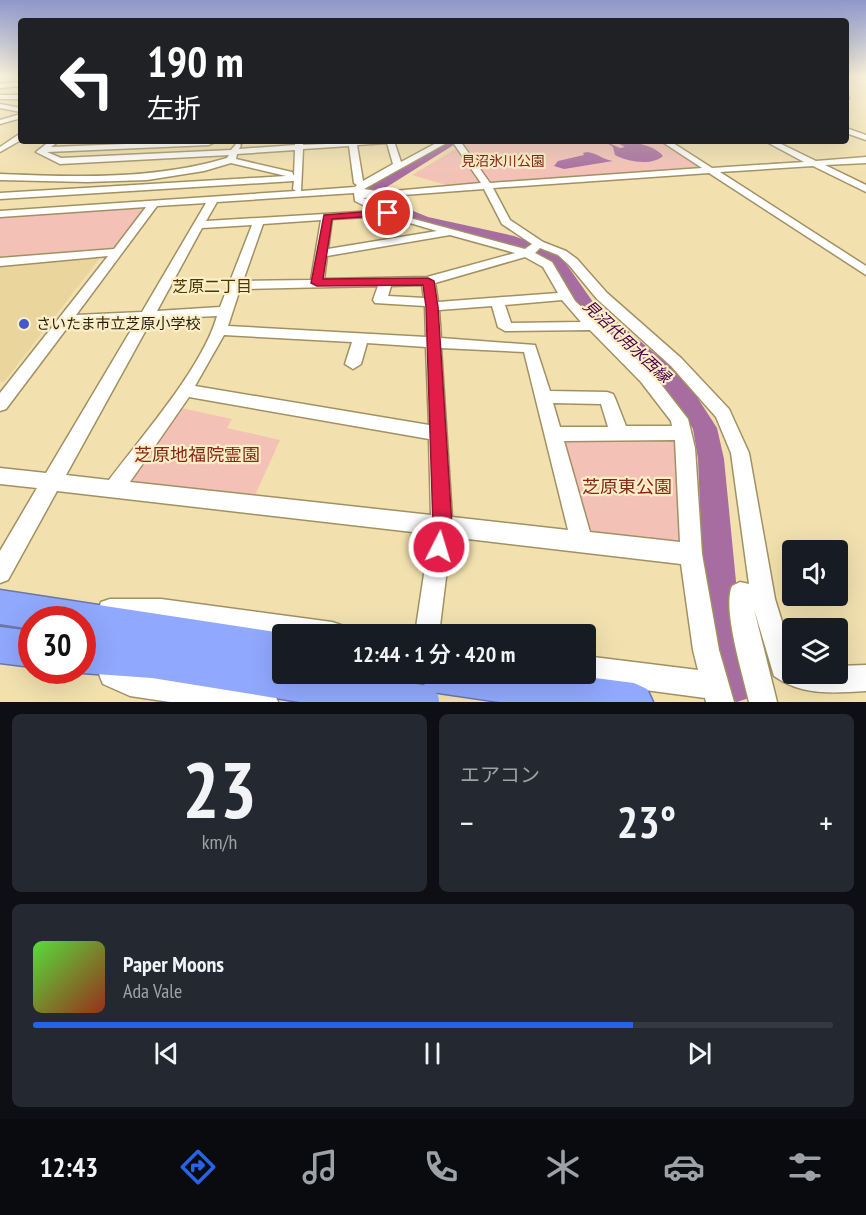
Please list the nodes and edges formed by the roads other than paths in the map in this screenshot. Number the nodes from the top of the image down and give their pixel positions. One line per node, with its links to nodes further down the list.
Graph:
1 (18, 117): 2 (street)
2 (0, 122)
3 (849, 131): 6 (street)
4 (0, 138): 5 (street)
5 (18, 138)
6 (866, 138)
7 (18, 139): 19 (street)
8 (51, 144): 20 (street)
9 (130, 144): 20 (street)
10 (143, 144): 21 (street)
11 (237, 144): 12 (street); 21 (street); 23 (street)
12 (299, 144): 29 (street)
13 (352, 144): 34 (street)
14 (389, 144): 26 (street)
15 (442, 144): 26 (street)
16 (458, 144): 32 (street)
17 (670, 144): 27 (street)
18 (775, 144): 25 (street)
19 (0, 150)
20 (44, 150): 22 (street)
21 (129, 158): 22 (street)
22 (87, 160): 30 (street)
23 (231, 160): 28 (street); 29 (street)
24 (866, 160): 25 (street)
25 (813, 163): 27 (street); 35 (street)
26 (398, 165): 34 (street)
27 (710, 170): 32 (street); 51 (street)
28 (138, 177): 30 (street); 33 (street)
29 (298, 177): 33 (street); 36 (street)
30 (46, 178): 31 (street)
31 (2, 179)
32 (487, 186): 34 (street); 47 (street)
33 (129, 189): 37 (street); 40 (street)
34 (361, 189): 36 (street); 41 (street)
35 (866, 189)
36 (298, 195): 38 (street)
37 (0, 196)
38 (213, 200): 39 (street); 45 (street)
39 (154, 204): 40 (street); 48 (street)
40 (116, 207): 42 (street)
41 (388, 213): 43 (street); 46 (street)
42 (0, 214)
43 (327, 217): 44 (street); 49 (street)
44 (260, 221): 45 (street); 55 (street)
45 (199, 225): 60 (street)
46 (453, 232): 47 (street); 49 (street)
47 (534, 247): 52 (street); 56 (street); 81 (street)
48 (117, 252): 50 (street); 61 (street)
49 (322, 253): 54 (street)
50 (0, 262)
51 (866, 271)
52 (428, 281): 53 (street); 58 (street)
53 (386, 282): 54 (street); 58 (street)
54 (317, 283): 55 (street)
55 (235, 285): 59 (street)
56 (566, 296): 57 (street); 62 (street)
57 (497, 302): 58 (street); 62 (street)
58 (432, 304): 65 (street)
59 (225, 311): 60 (street); 63 (street)
60 (147, 316): 61 (street); 75 (street)
61 (65, 320): 68 (street)
62 (592, 326): 71 (street)
63 (220, 330): 64 (street); 67 (street)
64 (361, 338): 65 (street); 66 (street)
65 (434, 343): 69 (street); 72 (street)
66 (353, 364)
67 (185, 390): 72 (street); 76 (street)
68 (4, 396)
69 (543, 397): 70 (street); 73 (street)
70 (619, 433): 71 (street); 73 (street)
71 (682, 433): 79 (street)
72 (438, 434): 77 (street)
73 (553, 434): 78 (street)
74 (0, 476): 75 (street)
75 (51, 480): 76 (street); 80 (street)
76 (114, 489): 77 (street)
77 (442, 526): 78 (street); 86 (street)
78 (582, 542): 79 (street)
79 (692, 554): 97 (street)
80 (0, 572)
81 (763, 598): 94 (street); 101 (street)
82 (0, 607): 83 (highway)
83 (18, 610)
84 (96, 614): 87 (street)
85 (96, 624): 90 (highway)
86 (428, 624)
87 (272, 626)
88 (0, 645): 89 (highway)
89 (18, 647)
90 (159, 647): 91 (highway); 92 (highway); 99 (highway, bridge)
91 (272, 651)
92 (96, 656): 98 (street)
93 (596, 671): 97 (street)
94 (866, 678)
95 (421, 684): 99 (street)
96 (504, 684): 100 (highway)
97 (718, 694)
98 (264, 702)
99 (420, 702)
100 (634, 702)
101 (764, 702)

